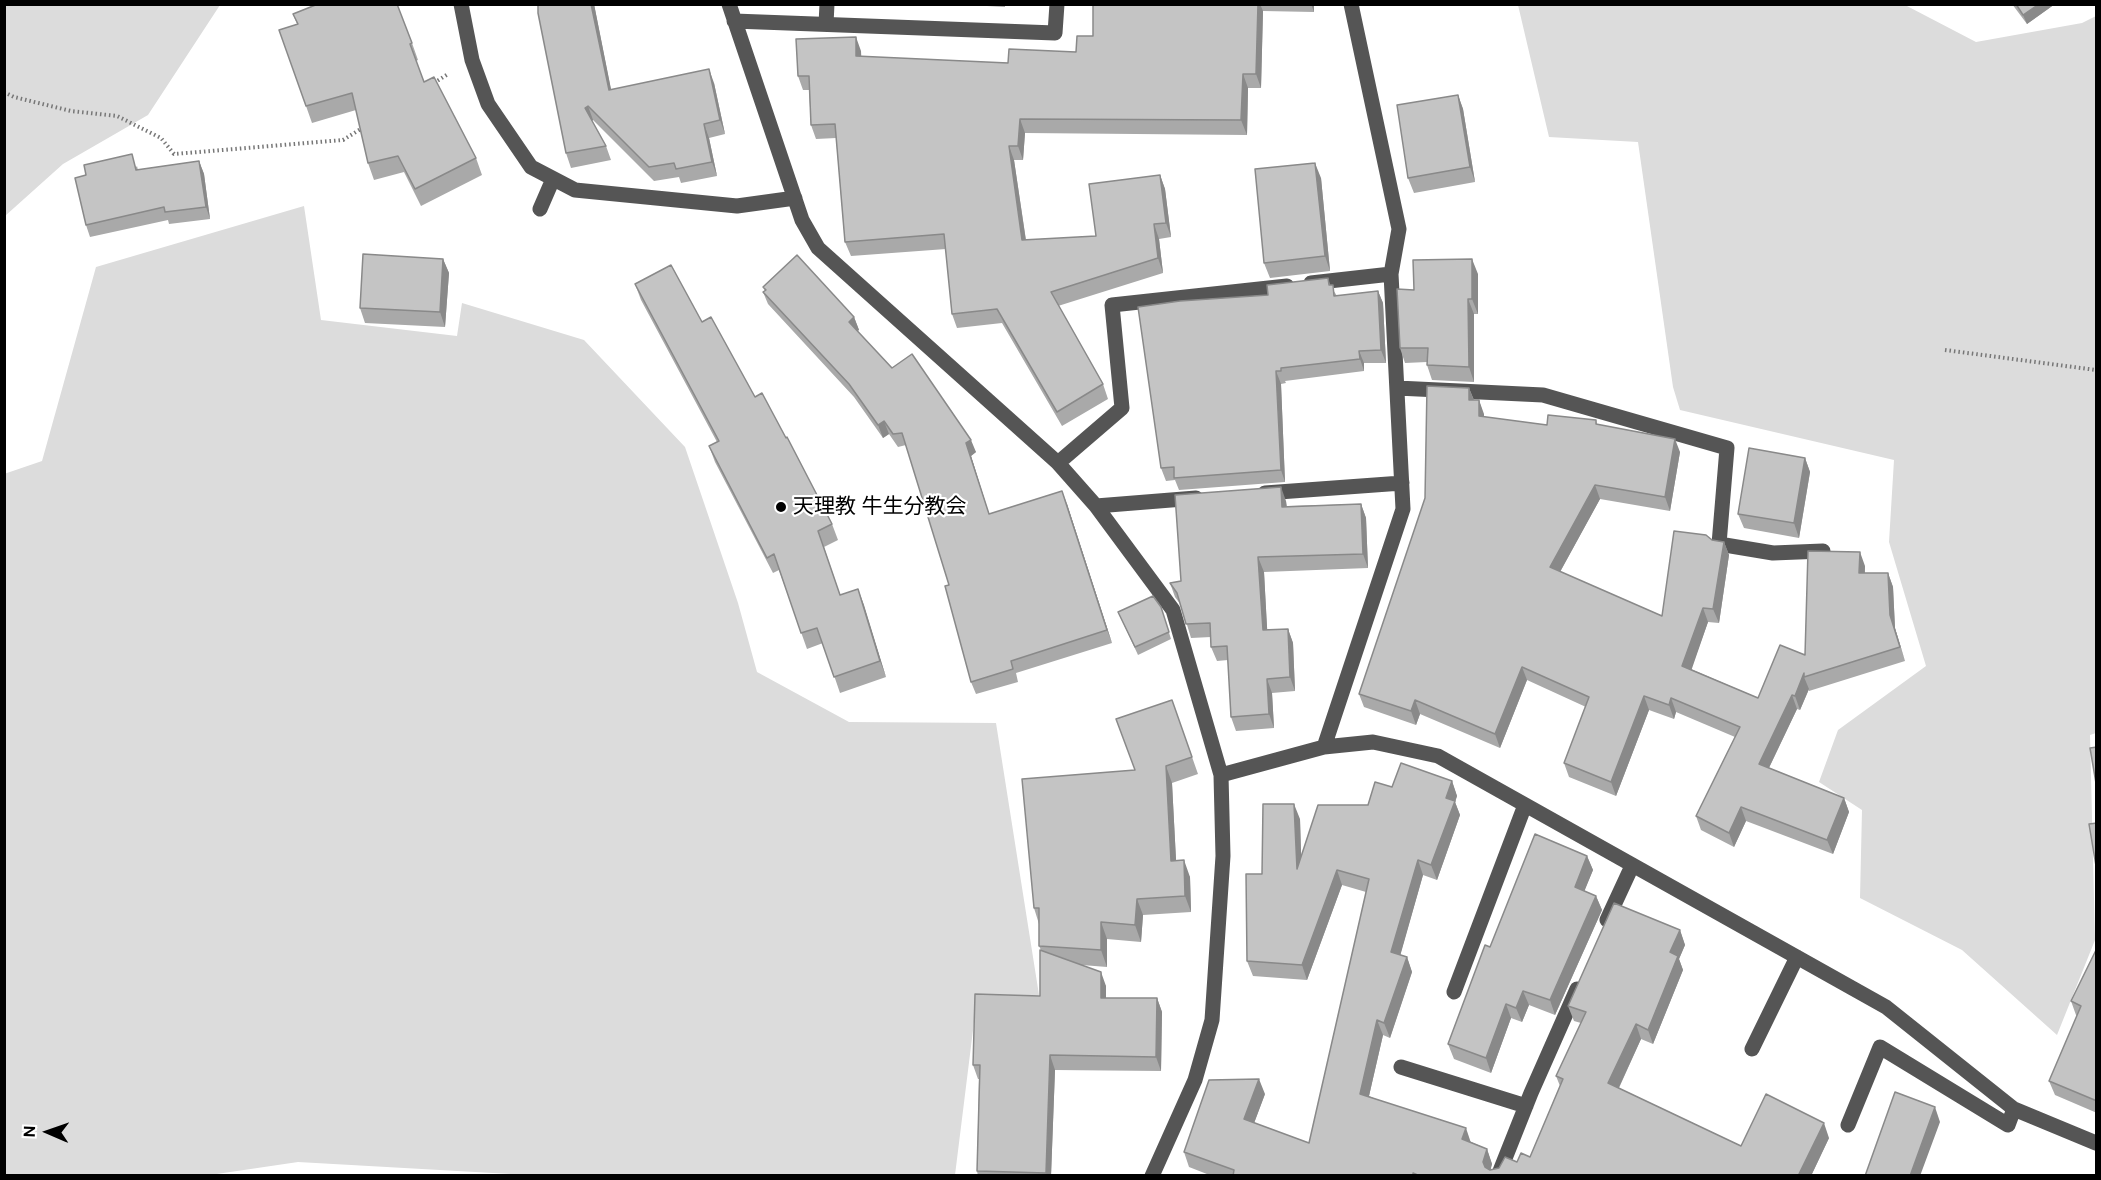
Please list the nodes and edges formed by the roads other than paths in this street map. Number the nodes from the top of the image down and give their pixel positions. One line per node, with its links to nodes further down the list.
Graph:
1 (460, 4): 8 (street)
2 (729, 4): 6 (street)
3 (827, 4): 7 (street)
4 (1057, 4): 7 (street)
5 (1351, 4): 11 (street)
6 (734, 21): 7 (street); 9 (street)
7 (826, 24)
8 (553, 179): 9 (street); 10 (street)
9 (795, 198): 13 (street)
10 (540, 209)
11 (1391, 274): 12 (street); 13 (street)
12 (1397, 388): 14 (street); 18 (street)
13 (1058, 464): 17 (street)
14 (1402, 483): 15 (street); 19 (street)
15 (1249, 495)
16 (1214, 497): 17 (street)
17 (1096, 506): 20 (street)
18 (1823, 551)
19 (1324, 747): 20 (street); 21 (street)
20 (1221, 775): 33 (street)
21 (1525, 805): 22 (street); 26 (street)
22 (1632, 866): 23 (street); 24 (street)
23 (1603, 930)
24 (1797, 957): 27 (street); 30 (street)
25 (1584, 974): 29 (street)
26 (1454, 992)
27 (1752, 1049)
28 (1401, 1066): 29 (street)
29 (1526, 1106): 34 (street)
30 (2014, 1109): 31 (street); 32 (street)
31 (1848, 1125)
32 (2097, 1143)
33 (1152, 1176)
34 (1498, 1176)

